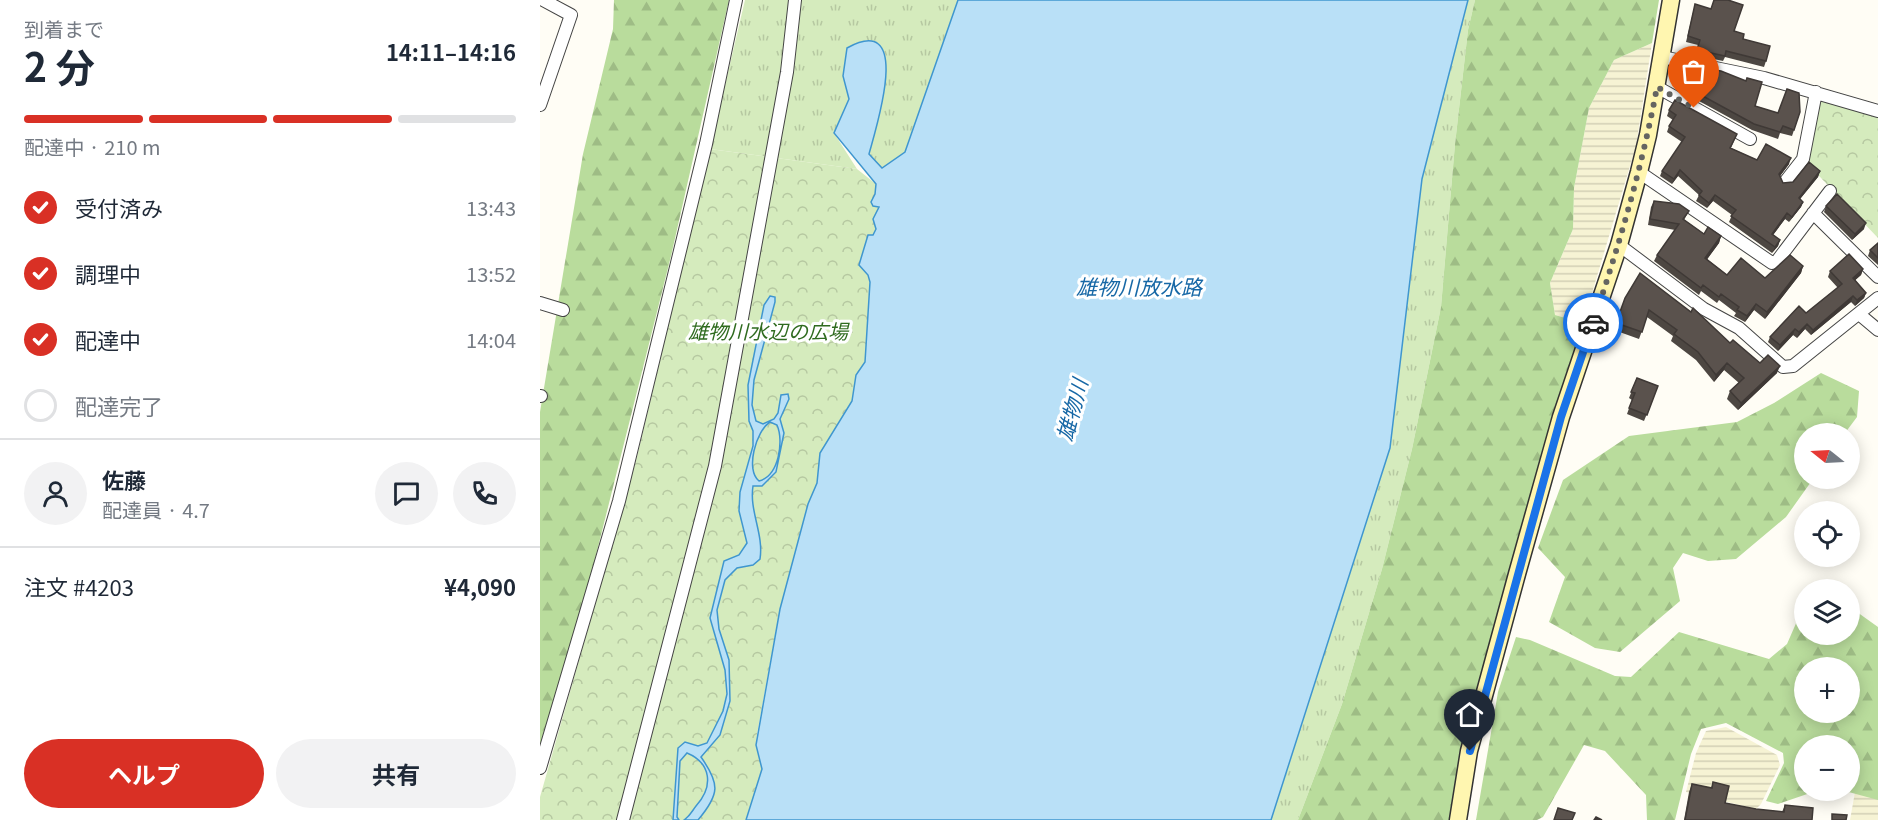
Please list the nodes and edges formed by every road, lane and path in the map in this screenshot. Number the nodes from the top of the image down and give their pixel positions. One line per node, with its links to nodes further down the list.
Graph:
1 (543, 0): 8 (street)
2 (736, 0): 22 (street)
3 (795, 0): 23 (street)
4 (1671, 0): 5 (street)
5 (1662, 57): 6 (street); 7 (street)
6 (1657, 87): 10 (street); 11 (street)
7 (1816, 92): 9 (street); 12 (street)
8 (541, 96)
9 (1878, 111)
10 (1750, 139)
11 (1639, 172): 14 (street); 15 (street)
12 (1785, 182)
13 (1830, 191): 14 (street)
14 (1813, 213): 16 (street)
15 (1619, 245): 20 (street); 24 (street)
16 (1878, 278)
17 (1878, 298): 20 (street)
18 (540, 303): 19 (street)
19 (563, 310)
20 (1859, 314): 21 (street)
21 (1878, 330)
22 (540, 768)
23 (623, 820)
24 (1458, 820)

